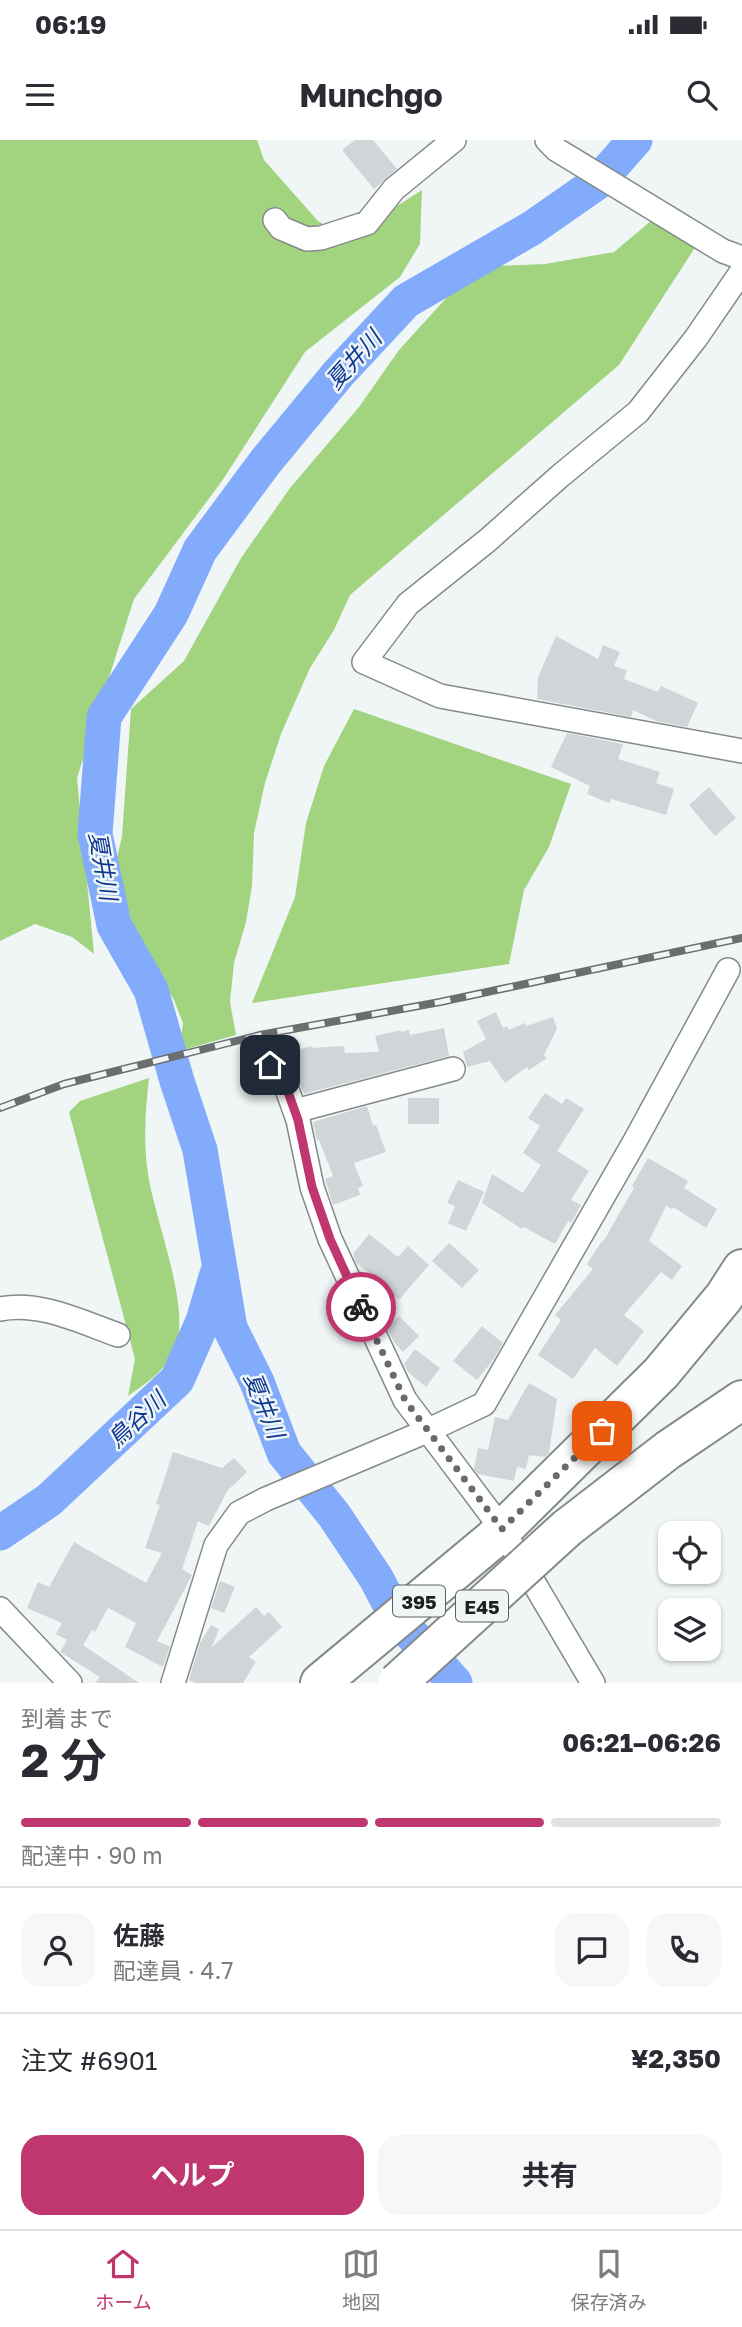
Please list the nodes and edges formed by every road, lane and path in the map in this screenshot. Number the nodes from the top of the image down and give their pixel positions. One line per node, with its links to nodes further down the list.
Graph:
1 (454, 140): 3 (street)
2 (547, 140): 4 (street)
3 (275, 220)
4 (732, 254)
5 (742, 271): 6 (street)
6 (742, 751)
7 (729, 970): 15 (street)
8 (258, 1053): 10 (street)
9 (453, 1069): 10 (street)
10 (295, 1111): 15 (street)
11 (742, 1269): 16 (highway, 395)
12 (0, 1310): 13 (street)
13 (118, 1335)
14 (742, 1400): 21 (highway, E45, bridge)
15 (418, 1435): 16 (street); 20 (street)
16 (498, 1534): 18 (highway, 395); 22 (street)
17 (0, 1609): 19 (street)
18 (332, 1673)
19 (70, 1683)
20 (173, 1683)
21 (397, 1683)
22 (593, 1683)

